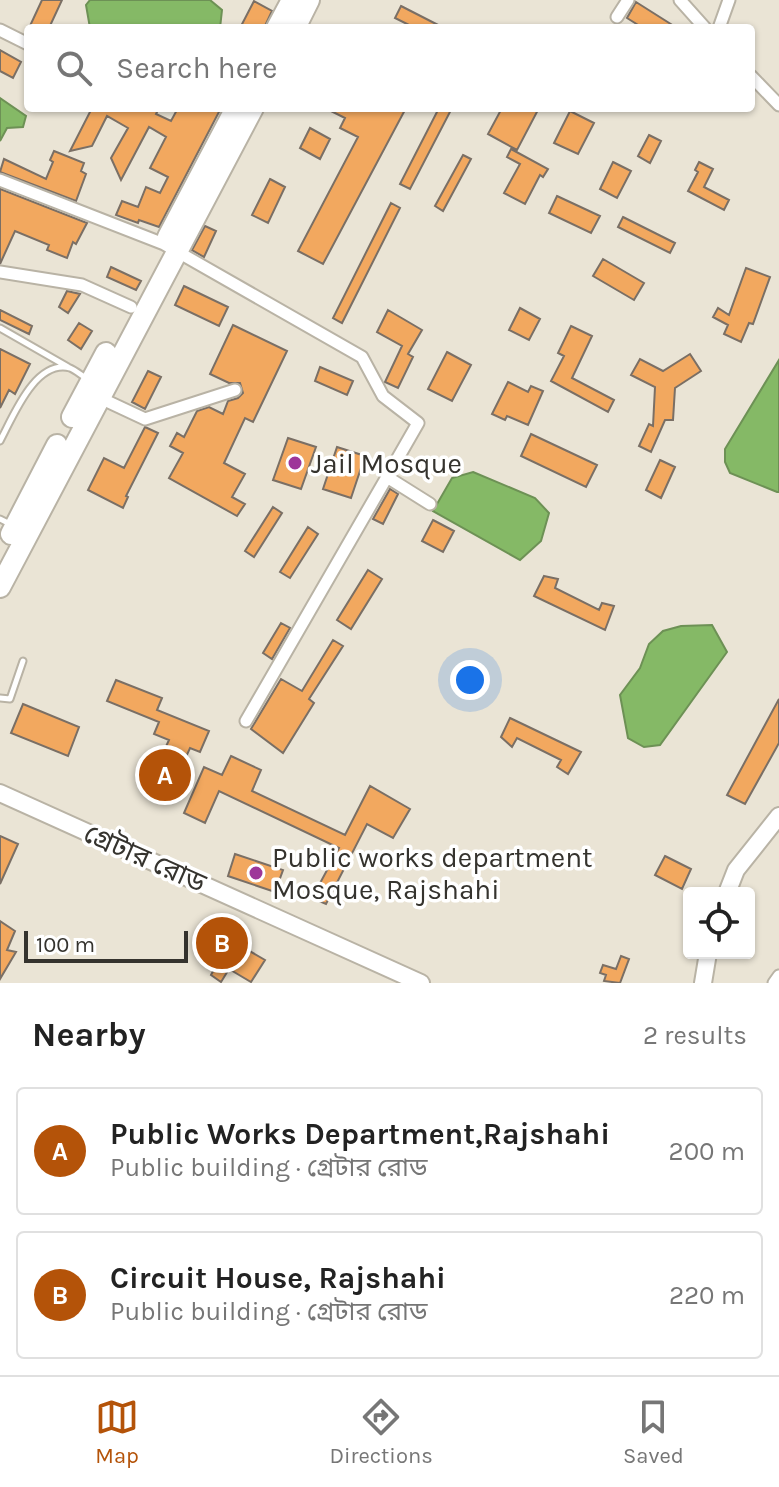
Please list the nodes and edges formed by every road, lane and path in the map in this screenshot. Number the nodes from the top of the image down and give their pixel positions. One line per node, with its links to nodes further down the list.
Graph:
1 (292, 0): 7 (highway)
2 (309, 0): 8 (highway)
3 (628, 0): 6 (street)
4 (680, 0): 9 (street)
5 (729, 0): 10 (street)
6 (617, 17)
7 (279, 24)
8 (297, 24)
9 (701, 24)
10 (720, 24)
11 (0, 30): 12 (street)
12 (24, 42)
13 (755, 80): 14 (street)
14 (779, 105)
15 (234, 112): 18 (highway)
16 (251, 112): 18 (highway)
17 (0, 180): 18 (street)
18 (170, 248): 20 (highway); 23 (highway); 26 (street)
19 (0, 272): 20 (street)
20 (131, 307): 23 (highway)
21 (0, 328): 22 (lane)
22 (69, 368): 23 (lane); 25 (lane)
23 (95, 389): 24 (street); 28 (highway); 29 (highway)
24 (235, 390)
25 (0, 441)
26 (387, 477): 27 (street); 33 (street)
27 (430, 504)
28 (8, 523): 29 (highway)
29 (4, 560): 30 (highway)
30 (0, 587)
31 (23, 661): 32 (lane)
32 (0, 698)
33 (246, 721)
34 (0, 793): 39 (street, গ্রেটার রোড)
35 (779, 816): 36 (street)
36 (729, 887)
37 (707, 959): 40 (street)
38 (779, 976): 41 (street)
39 (421, 983)
40 (703, 983)
41 (774, 983)

